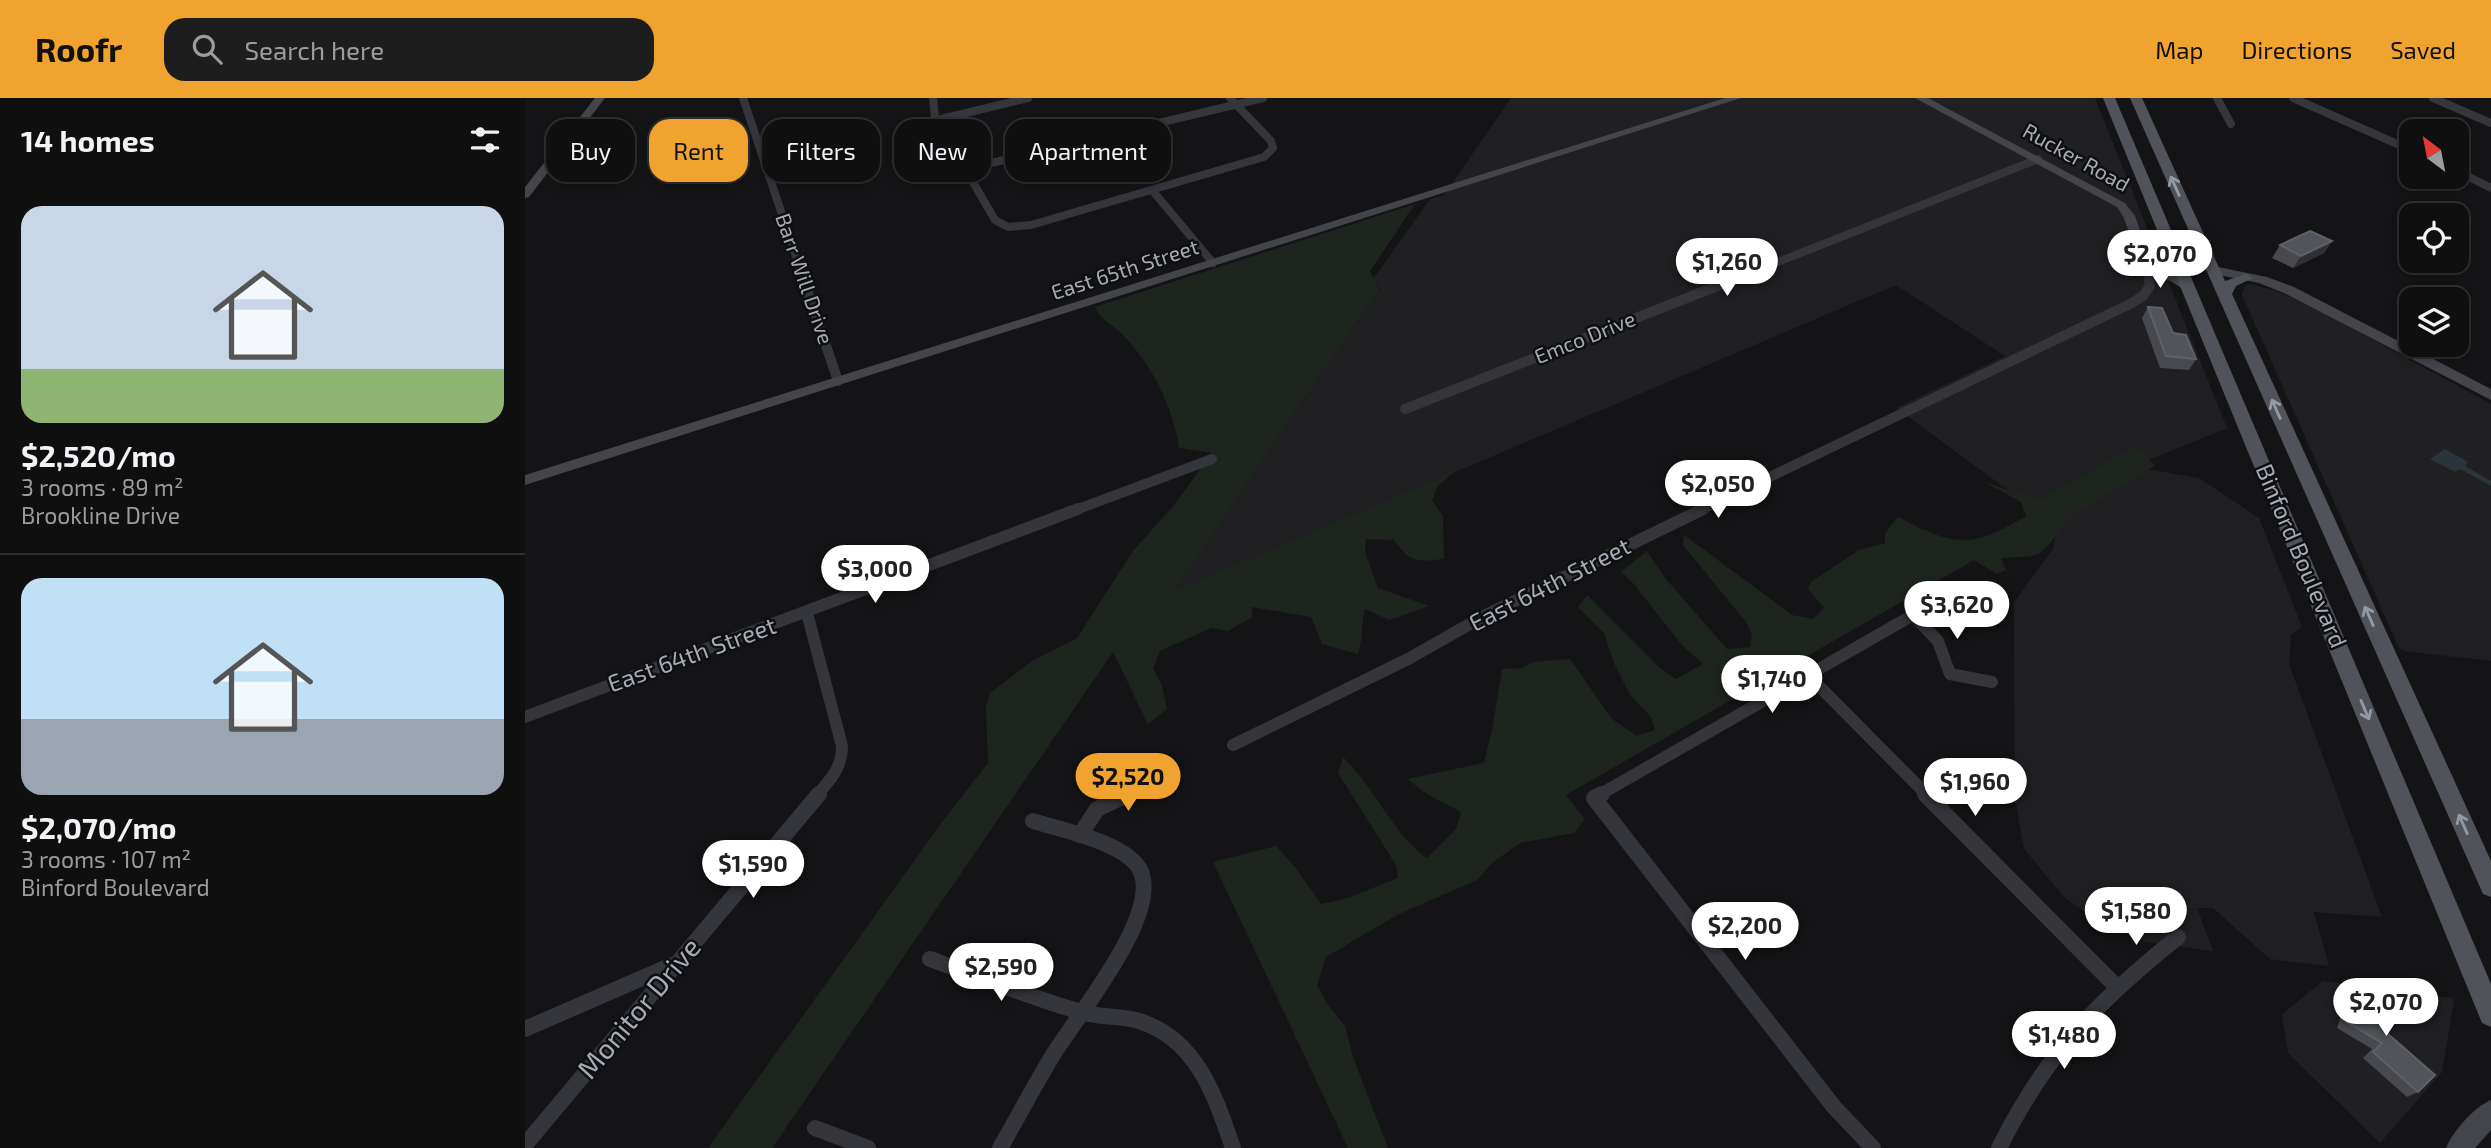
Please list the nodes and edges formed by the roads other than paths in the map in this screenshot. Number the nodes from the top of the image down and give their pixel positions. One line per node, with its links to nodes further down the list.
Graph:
1 (600, 98): 26 (street)
2 (743, 98): 36 (street, Barr Will Drive)
3 (933, 98): 15 (street)
4 (1028, 98): 16 (street)
5 (1230, 98): 14 (street)
6 (1263, 98): 14 (street)
7 (1736, 98): 29 (street, East 65th Street)
8 (1920, 98): 20 (street, Rucker Road)
9 (2109, 98): 27 (main road, Binford Boulevard)
10 (2136, 98): 28 (main road, Binford Boulevard, one-way to 10)
11 (2217, 98): 18 (street)
12 (2293, 98): 19 (street)
13 (2433, 98): 17 (street)
14 (1239, 107): 21 (street); 25 (street)
15 (937, 119)
16 (941, 119)
17 (2491, 122)
18 (2231, 124)
19 (2399, 145)
20 (2038, 159): 30 (street, Rucker Road); 38 (street, Emco Drive)
21 (991, 164)
22 (2469, 177): 24 (street)
23 (973, 182): 25 (street)
24 (2491, 187)
25 (1152, 190): 29 (street)
26 (525, 195)
27 (2171, 245): 31 (main road, Binford Boulevard); 32 (main road)
28 (2207, 255): 32 (main road, Binford Boulevard); 33 (street)
29 (1213, 263): 36 (street, East 65th Street)
30 (2146, 263): 31 (street); 34 (street); 47 (street, East 64th Street)
31 (2179, 265): 34 (main road, Binford Boulevard); 35 (main road)
32 (2214, 270): 33 (street); 35 (main road, Binford Boulevard)
33 (2249, 278): 35 (main road); 37 (street)
34 (2189, 289): 57 (main road, Binford Boulevard, one-way to 57)
35 (2224, 295): 51 (main road, Binford Boulevard, one-way to 35)
36 (838, 381): 40 (street, East 65th Street)
37 (2491, 395)
38 (1405, 409)
39 (1212, 460): 42 (street, East 64th Street)
40 (525, 480)
41 (1934, 603): 43 (street)
42 (807, 613): 46 (street, East 64th Street); 54 (street, Monitor Drive)
43 (1913, 615): 44 (street); 45 (street)
44 (1808, 675): 55 (street); 65 (street)
45 (1992, 682)
46 (525, 718)
47 (1233, 745)
48 (1165, 776): 50 (street)
49 (1033, 821): 50 (street)
50 (1080, 835): 56 (street)
51 (2491, 886)
52 (2178, 937): 55 (street)
53 (930, 960): 56 (street)
54 (677, 963): 58 (street); 61 (street, Monitor Drive)
55 (2116, 986): 66 (street)
56 (1084, 1013): 63 (street); 64 (street)
57 (2491, 1014)
58 (525, 1029)
59 (2491, 1112): 67 (street)
60 (815, 1128): 62 (street)
61 (525, 1145)
62 (868, 1148)
63 (1000, 1148)
64 (1233, 1148)
65 (1873, 1148)
66 (1999, 1148)
67 (2458, 1148)

